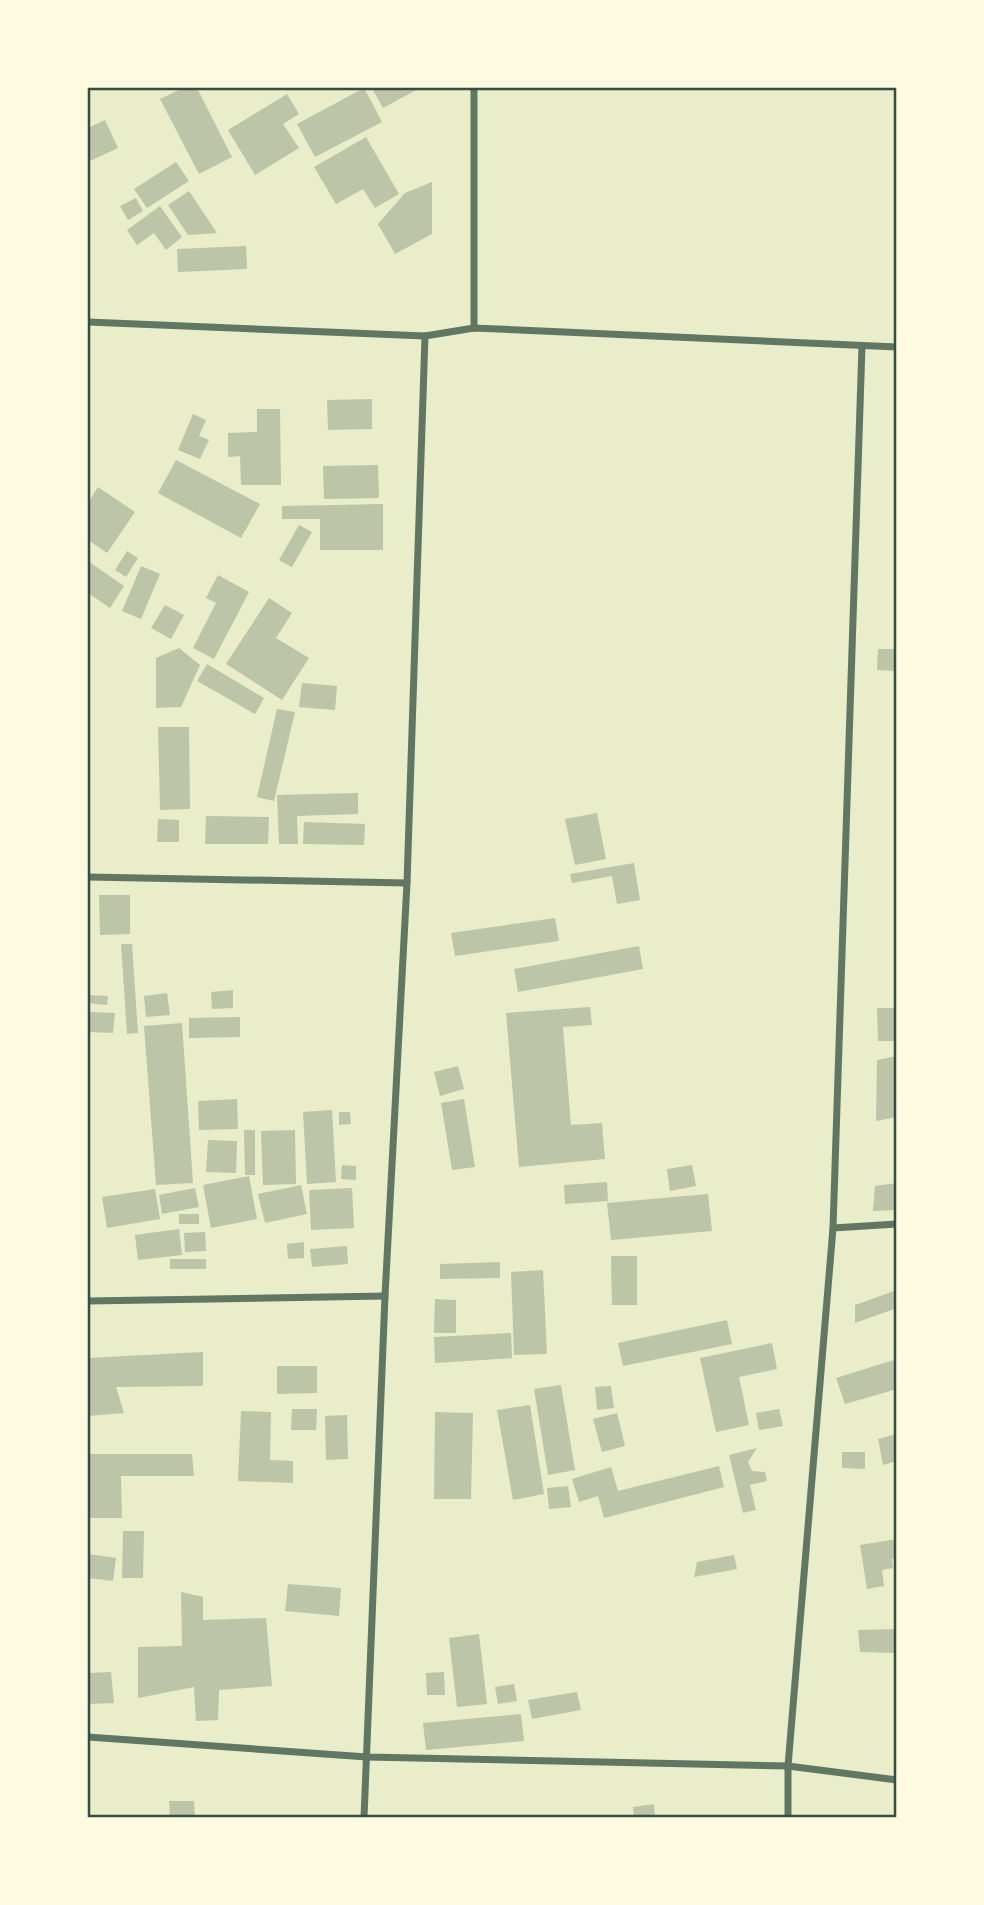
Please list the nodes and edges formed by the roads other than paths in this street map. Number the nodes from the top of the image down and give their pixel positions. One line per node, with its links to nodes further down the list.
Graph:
1 (474, 88): 3 (street)
2 (88, 322): 4 (street)
3 (474, 328): 4 (street); 5 (street)
4 (425, 336): 8 (street)
5 (862, 346): 6 (street); 10 (street)
6 (897, 347)
7 (88, 877): 8 (street)
8 (407, 883): 11 (street)
9 (897, 1224): 10 (street)
10 (833, 1227): 15 (street)
11 (385, 1296): 12 (street); 14 (street)
12 (88, 1301)
13 (88, 1737): 14 (street)
14 (367, 1757): 15 (street); 17 (street)
15 (788, 1766): 16 (street); 18 (street)
16 (897, 1780)
17 (364, 1818)
18 (788, 1818)

